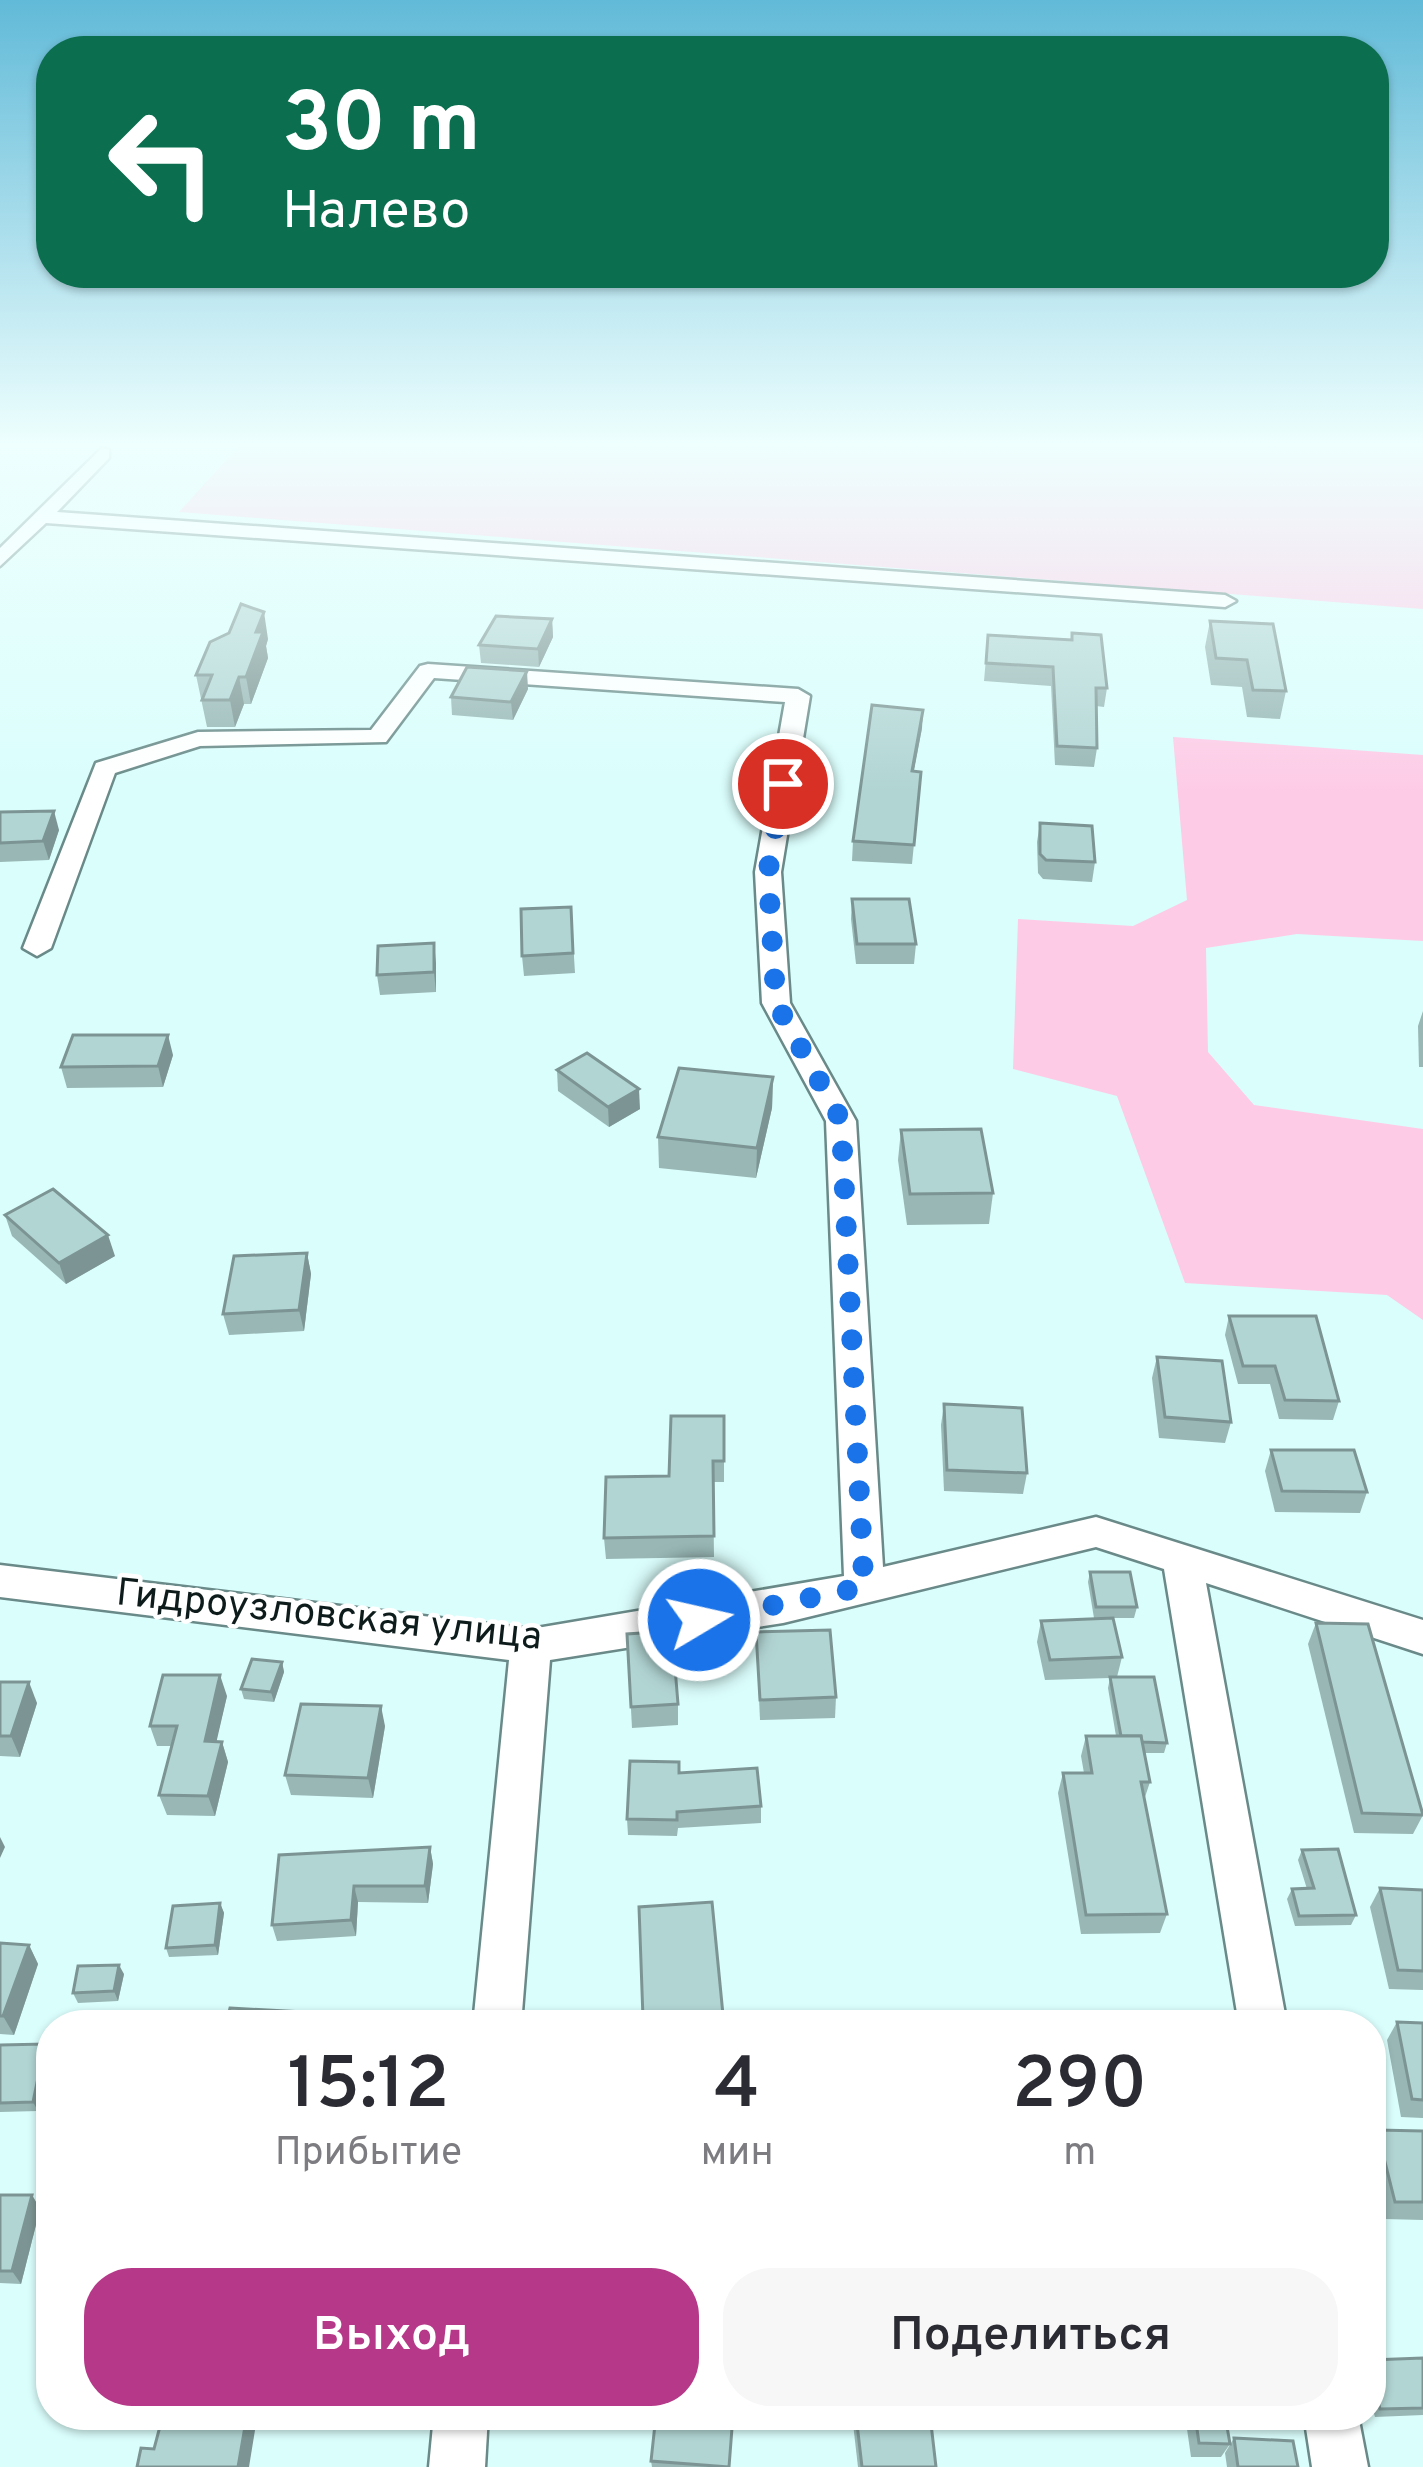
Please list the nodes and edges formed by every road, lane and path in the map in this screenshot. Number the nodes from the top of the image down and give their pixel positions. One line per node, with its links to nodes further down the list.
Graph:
1 (671, 562): 2 (street)
2 (1225, 601)
3 (38, 948): 6 (street)
4 (1182, 1561): 6 (street, Гидроузловская улица); 7 (street, Гидроузловская улица); 10 (street)
5 (0, 1581): 8 (street, Гидроузловская улица)
6 (864, 1587): 8 (street, Гидроузловская улица)
7 (1423, 1637)
8 (531, 1646): 9 (street)
9 (497, 2010)
10 (1260, 2010)
11 (460, 2430): 13 (street)
12 (1334, 2430): 14 (street)
13 (457, 2467)
14 (1340, 2467)

